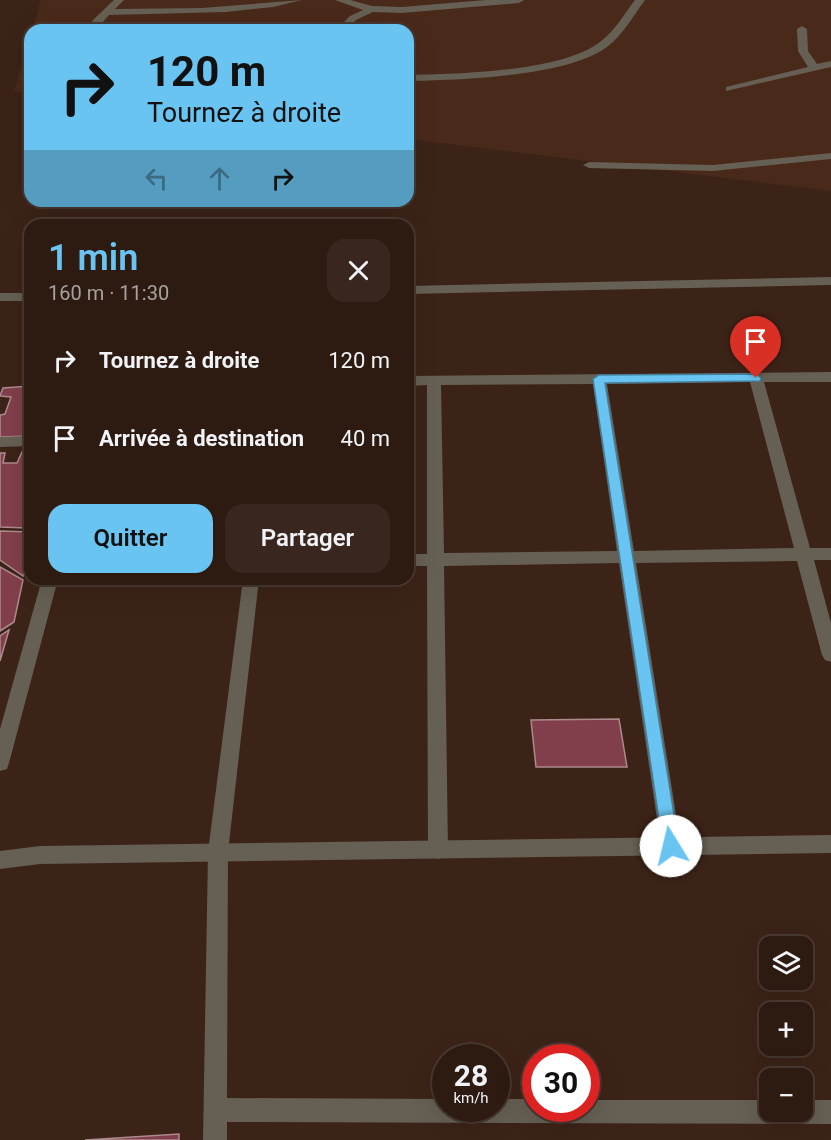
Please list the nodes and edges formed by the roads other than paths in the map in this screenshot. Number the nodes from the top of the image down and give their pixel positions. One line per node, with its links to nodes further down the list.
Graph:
1 (119, 0): 7 (street)
2 (297, 0): 7 (street)
3 (340, 0): 6 (street)
4 (519, 0): 6 (street)
5 (640, 0): 13 (street)
6 (371, 9): 9 (street)
7 (107, 12): 8 (street)
8 (96, 24)
9 (347, 24)
10 (802, 29): 12 (street)
11 (831, 64): 12 (street)
12 (813, 66): 14 (street)
13 (414, 78)
14 (729, 88)
15 (831, 156): 16 (street)
16 (590, 165)
17 (831, 281): 18 (street)
18 (414, 290)
19 (0, 297): 20 (street)
20 (24, 297)
21 (831, 377): 22 (street)
22 (756, 378): 23 (street); 29 (street)
23 (599, 379): 24 (street); 30 (street)
24 (434, 380): 25 (street); 31 (street)
25 (414, 381)
26 (24, 441): 27 (street)
27 (0, 442)
28 (831, 554): 29 (street)
29 (804, 555): 30 (street); 35 (street)
30 (626, 557): 31 (street); 38 (street)
31 (435, 559): 32 (street); 39 (street)
32 (414, 560)
33 (48, 585): 36 (street)
34 (250, 585): 40 (street)
35 (831, 655)
36 (0, 763)
37 (831, 844): 38 (street)
38 (671, 846): 39 (street)
39 (438, 850): 40 (street)
40 (218, 852): 41 (street); 42 (street)
41 (0, 860)
42 (215, 1110): 43 (street); 44 (street)
43 (831, 1112)
44 (215, 1140)

